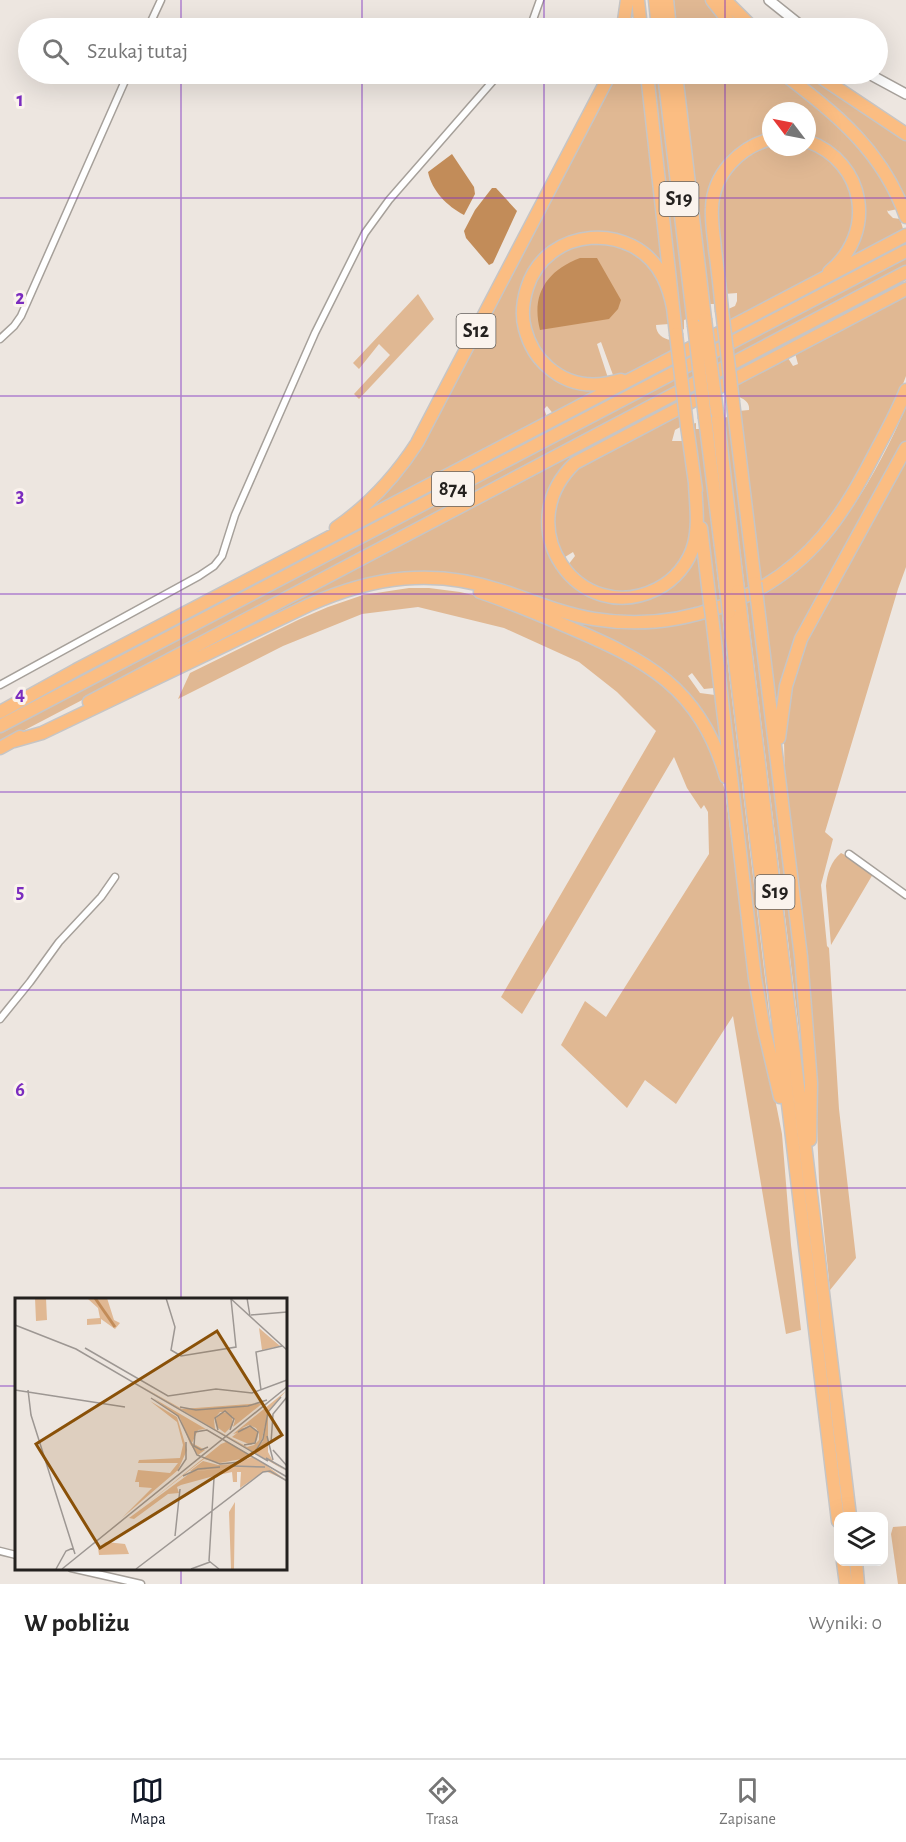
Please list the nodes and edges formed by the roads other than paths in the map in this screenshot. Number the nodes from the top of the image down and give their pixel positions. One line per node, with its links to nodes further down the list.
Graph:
1 (161, 0): 10 (street)
2 (540, 0): 11 (street)
3 (627, 0): 12 (highway)
4 (638, 0): 13 (highway)
5 (655, 0): 14 (highway)
6 (667, 0): 15 (highway)
7 (712, 0): 16 (highway)
8 (724, 0): 17 (highway)
9 (769, 0): 18 (street)
10 (153, 18)
11 (534, 18)
12 (624, 18)
13 (641, 18)
14 (657, 18)
15 (669, 18)
16 (726, 18)
17 (743, 18)
18 (792, 18)
19 (124, 84): 39 (street)
20 (489, 84): 48 (street)
21 (605, 84): 45 (highway, S12)
22 (648, 84): 38 (highway)
23 (665, 84): 42 (highway, S19, bridge)
24 (677, 84): 42 (highway, S19, bridge)
25 (797, 84): 32 (highway)
26 (831, 84): 29 (highway)
27 (888, 84): 28 (street)
28 (906, 94)
29 (906, 134)
30 (762, 143): 53 (highway, bridge)
31 (816, 146): 37 (highway)
32 (905, 215)
33 (906, 235): 37 (highway)
34 (906, 251): 50 (highway, 874)
35 (906, 272): 51 (highway, 874)
36 (906, 289): 44 (highway)
37 (802, 291): 40 (highway)
38 (674, 308): 40 (highway); 44 (highway, bridge)
39 (0, 339)
40 (651, 370): 45 (highway)
41 (906, 390): 46 (highway)
42 (711, 415): 47 (highway, S19, bridge)
43 (906, 448): 53 (highway)
44 (695, 484): 54 (highway, bridge)
45 (299, 554): 49 (highway, S12)
46 (390, 580): 51 (highway); 54 (highway)
47 (734, 610): 59 (highway, S19); 60 (highway, S19)
48 (0, 684)
49 (0, 712)
50 (0, 726)
51 (14, 741): 52 (highway)
52 (0, 748)
53 (780, 784): 60 (highway)
54 (737, 822): 59 (highway)
55 (849, 854): 57 (street)
56 (115, 877): 58 (street)
57 (906, 895)
58 (0, 1019)
59 (794, 1150): 61 (highway, S19)
60 (809, 1177): 62 (highway, S19)
61 (837, 1512)
62 (850, 1512)
63 (0, 1551): 64 (street)
64 (15, 1555)
65 (844, 1566): 69 (highway)
66 (856, 1566): 70 (highway)
67 (75, 1569): 68 (street)
68 (141, 1584)
69 (846, 1584)
70 (858, 1584)

